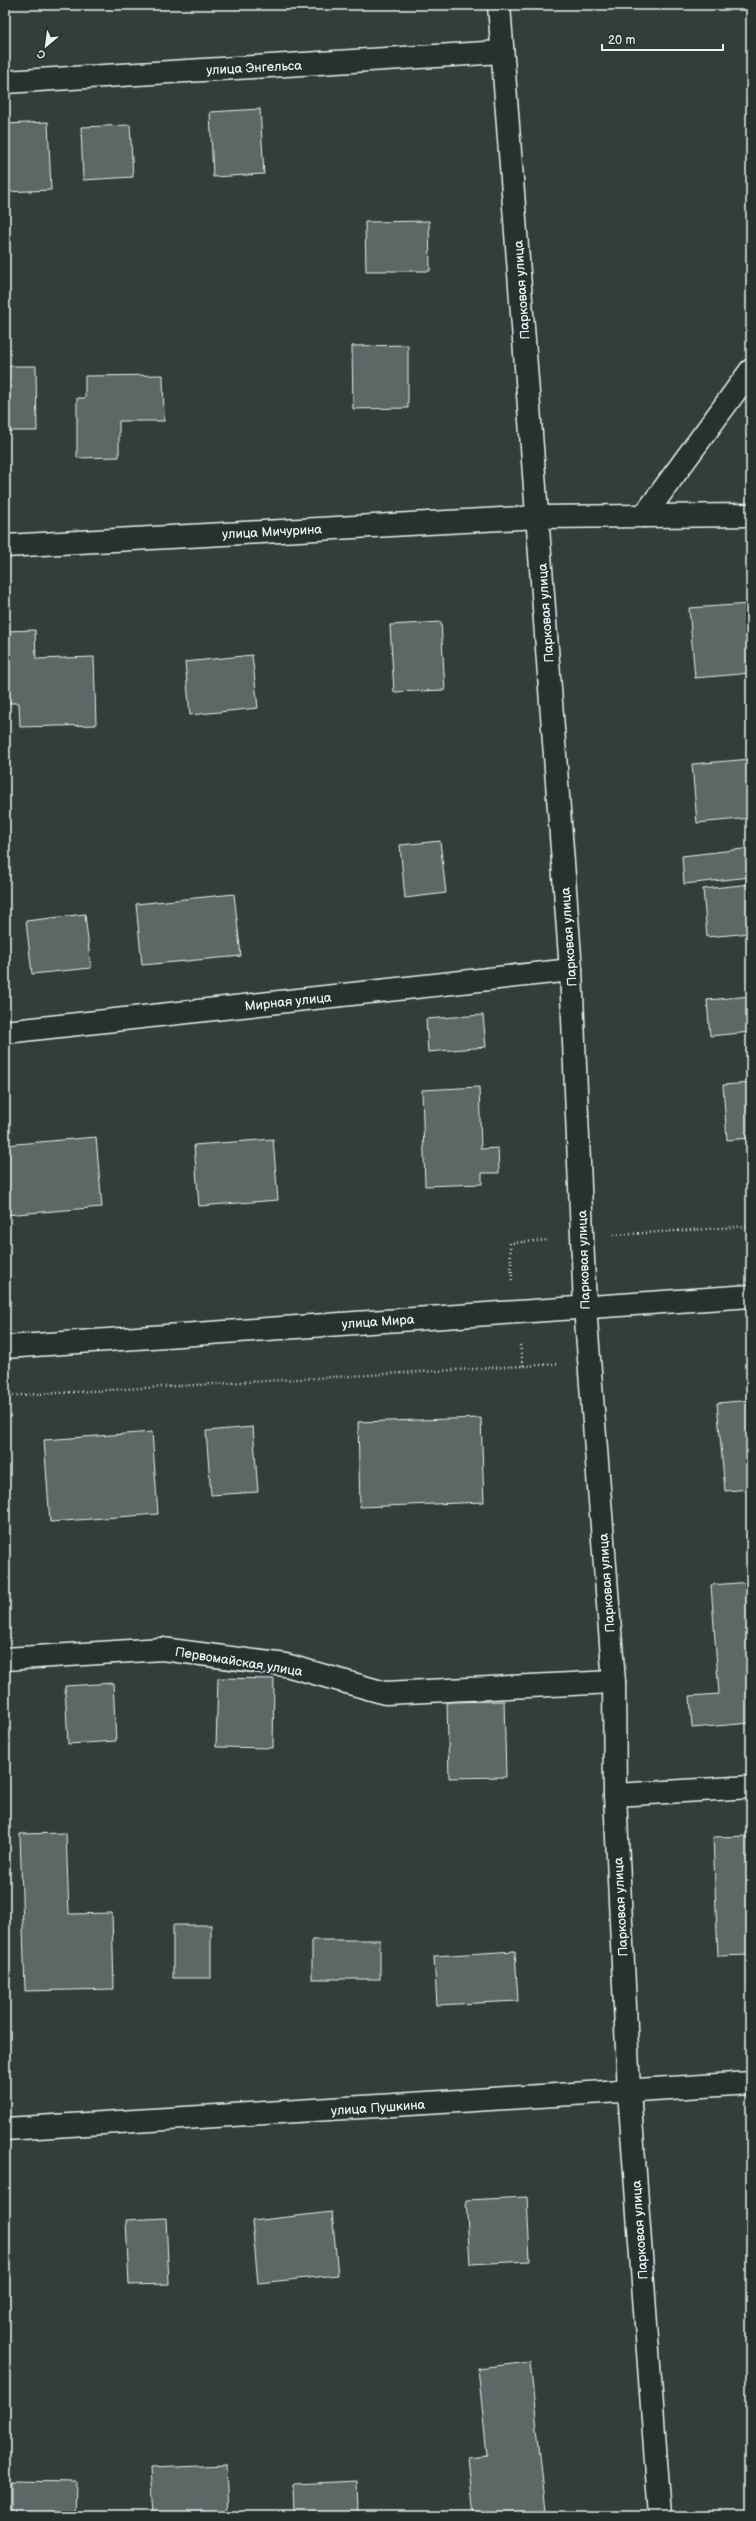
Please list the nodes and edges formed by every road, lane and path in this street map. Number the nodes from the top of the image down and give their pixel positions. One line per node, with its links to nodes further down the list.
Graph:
1 (498, 5): 2 (street, Парковая улица)
2 (502, 52): 3 (street, улица Энгельса); 7 (street, Парковая улица)
3 (5, 82)
4 (751, 370): 6 (street)
5 (751, 515): 6 (street, улица Мичурина)
6 (644, 516): 7 (street, улица Мичурина)
7 (538, 517): 8 (street, улица Мичурина); 9 (street, Парковая улица)
8 (5, 546)
9 (571, 970): 10 (street, Мирная улица); 12 (street, Парковая улица)
10 (5, 1032)
11 (751, 1226): 12 (path)
12 (582, 1237): 14 (street, Парковая улица)
13 (751, 1296): 14 (street, улица Мира)
14 (585, 1307): 15 (street, улица Мира); 16 (street, Парковая улица)
15 (5, 1347)
16 (589, 1363): 17 (path); 19 (street, Парковая улица)
17 (5, 1396)
18 (5, 1659): 19 (street, Первомайская улица)
19 (614, 1682): 21 (street, Парковая улица)
20 (751, 1787): 21 (street)
21 (615, 1795): 23 (street, Парковая улица)
22 (751, 2083): 23 (street, улица Пушкина)
23 (629, 2091): 24 (street, улица Пушкина); 25 (street, Парковая улица)
24 (5, 2130)
25 (660, 2516)

